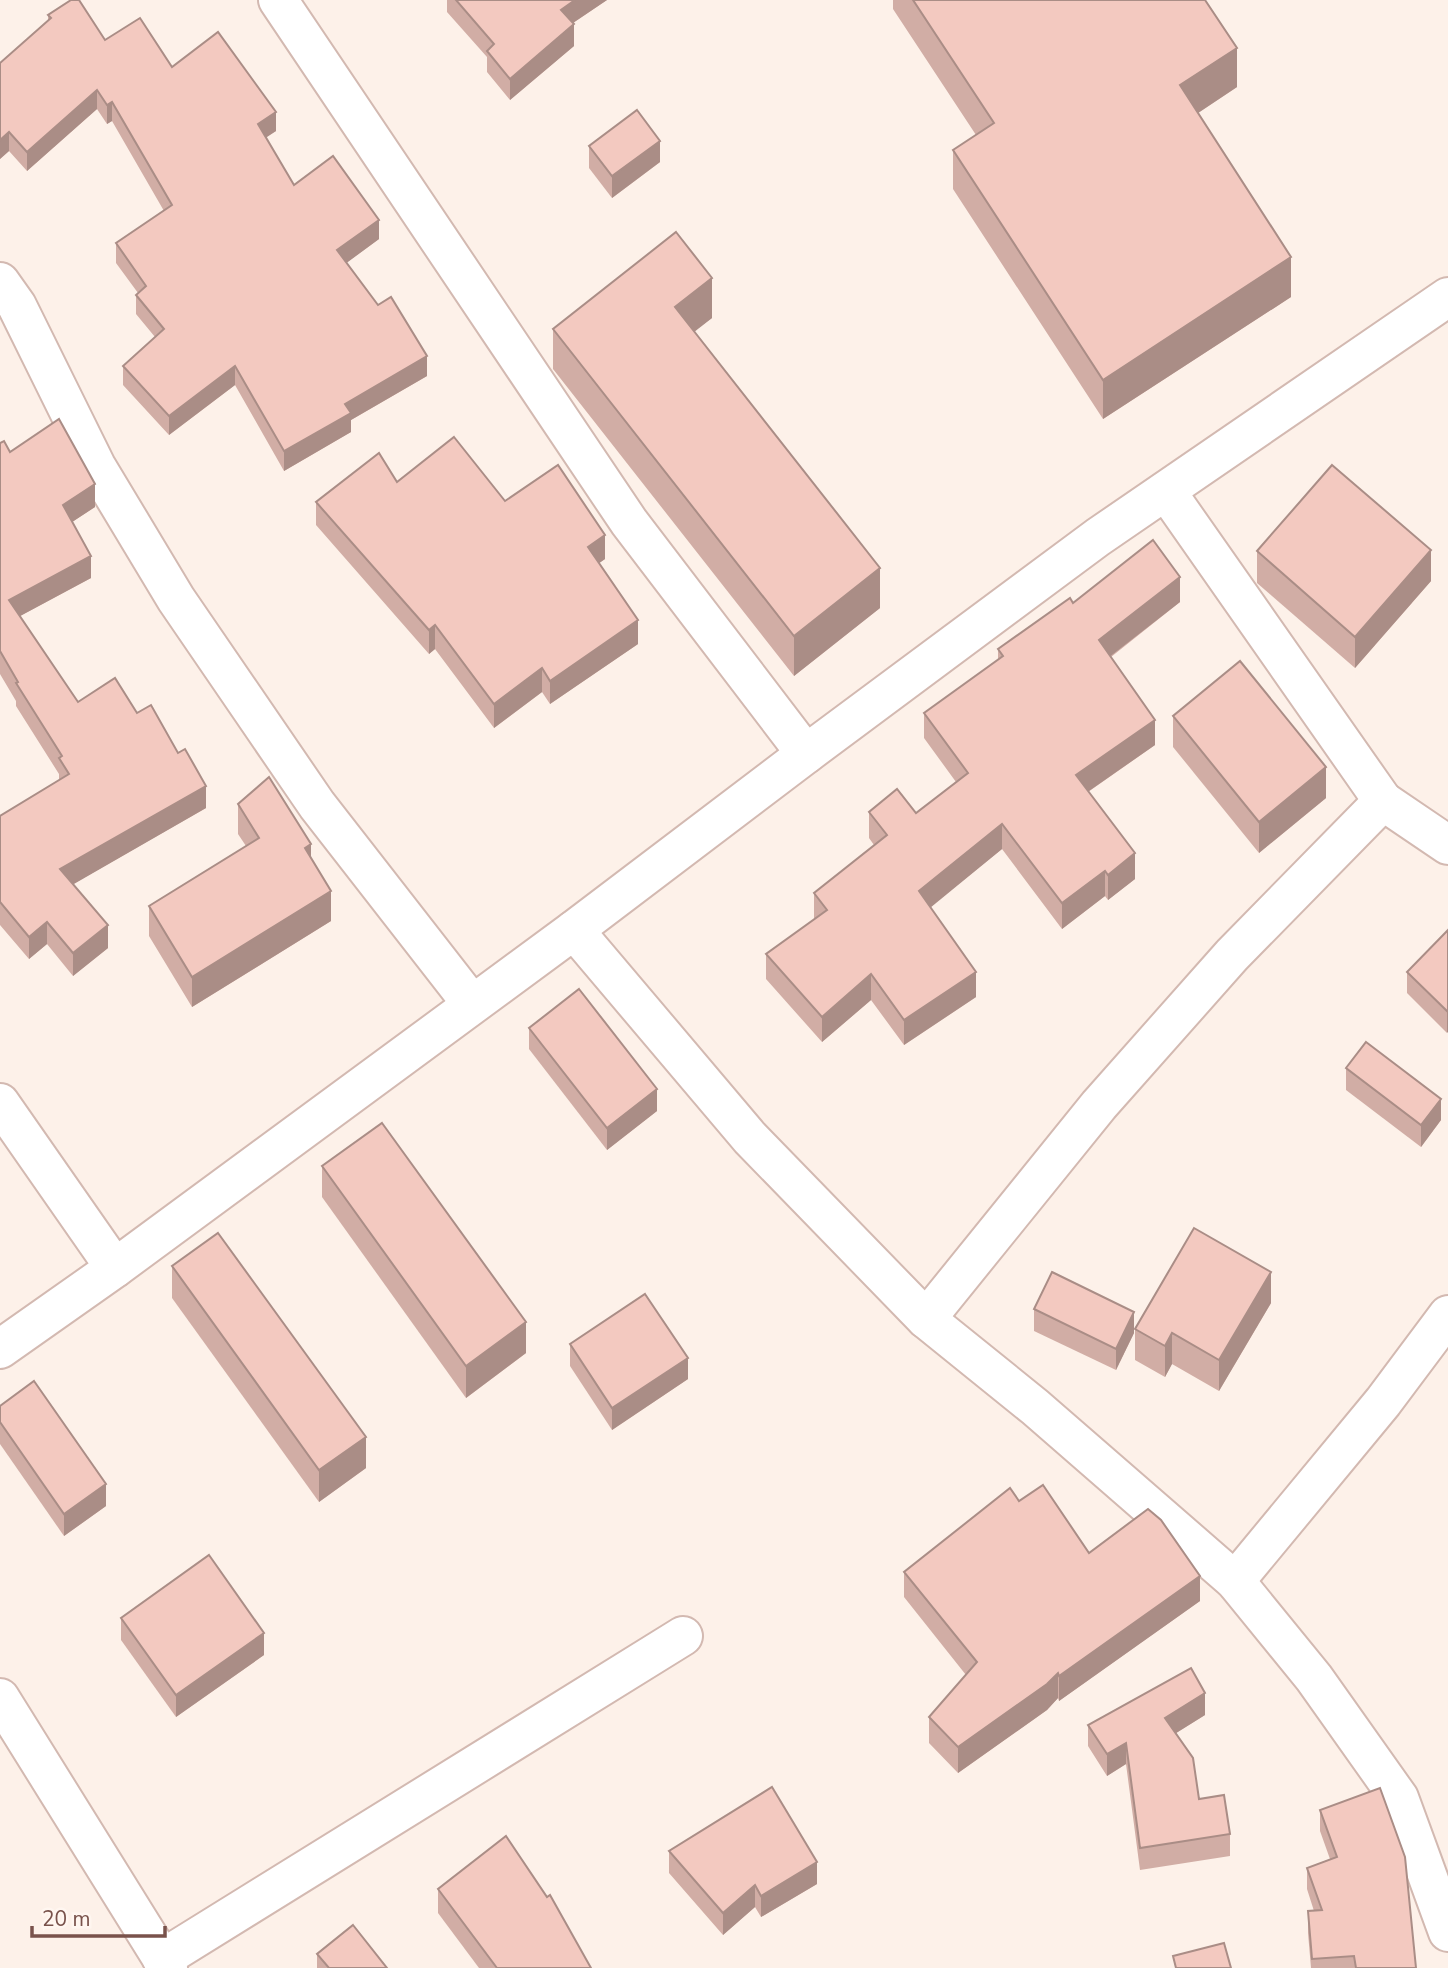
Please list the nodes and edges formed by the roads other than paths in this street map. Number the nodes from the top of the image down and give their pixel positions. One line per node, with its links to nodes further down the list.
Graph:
1 (278, 0): 5 (street)
2 (0, 282): 9 (street)
3 (1448, 297): 4 (street)
4 (1166, 491): 5 (street); 6 (street)
5 (806, 754): 8 (street)
6 (1383, 801): 7 (street); 13 (street)
7 (1448, 845)
8 (574, 930): 9 (street); 13 (street)
9 (472, 1004): 11 (street)
10 (0, 1102): 11 (street)
11 (115, 1268): 14 (street)
12 (1448, 1315): 15 (street)
13 (926, 1319): 15 (street)
14 (0, 1349)
15 (1235, 1581): 18 (street)
16 (683, 1636): 19 (street)
17 (0, 1698): 19 (street)
18 (1448, 1932)
19 (165, 1964)

